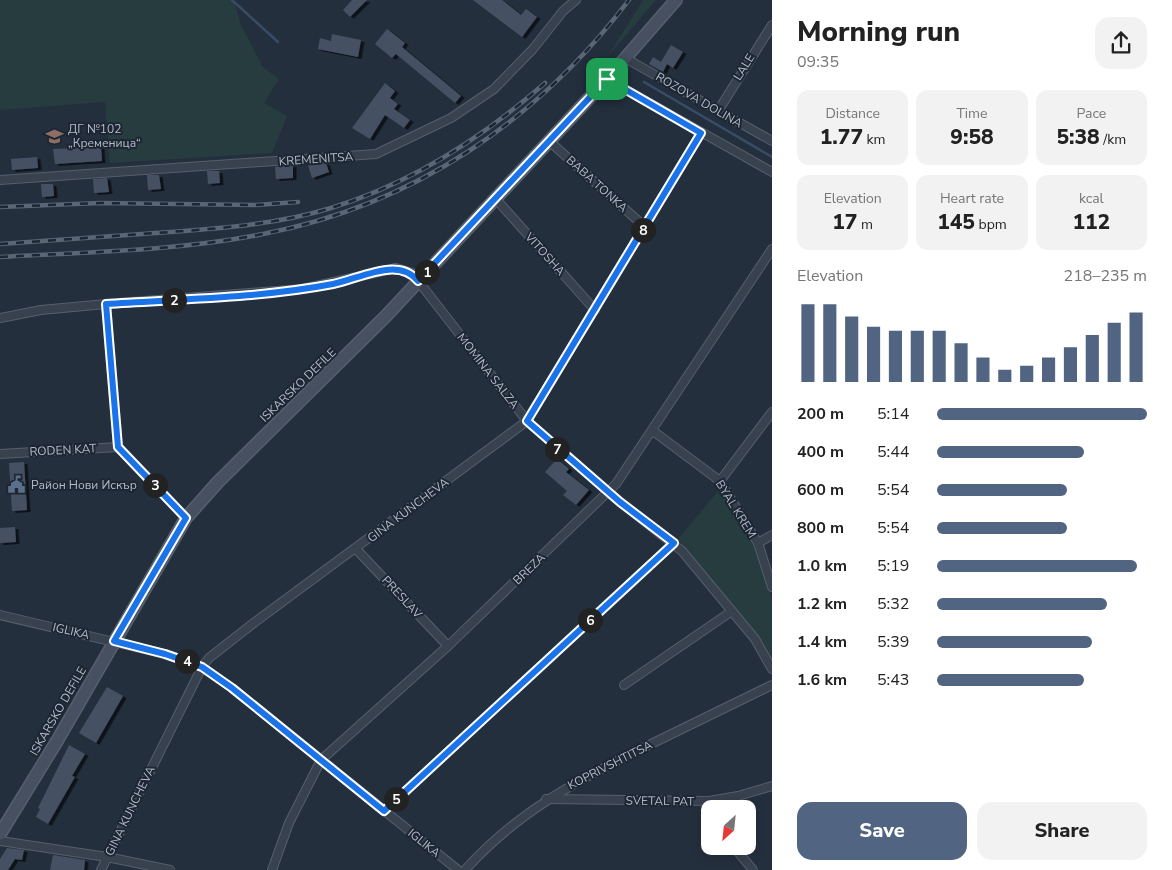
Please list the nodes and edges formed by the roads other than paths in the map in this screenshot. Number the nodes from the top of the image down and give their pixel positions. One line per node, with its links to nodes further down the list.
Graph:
1 (576, 0): 11 (street, KREMENITSA)
2 (676, 0): 4 (main road, ISKARSKO DEFILE)
3 (772, 25): 6 (street, LALE)
4 (625, 58): 5 (main road, ISKARSKO DEFILE); 6 (street, ROZOVA DOLINA)
5 (607, 79): 7 (street); 8 (main road, ISKARSKO DEFILE)
6 (718, 111): 9 (street, ROZOVA DOLINA)
7 (701, 133): 10 (street); 13 (street, GINA KUNCHEVA)
8 (549, 141): 12 (main road, ISKARSKO DEFILE); 13 (street, BABA TONKA)
9 (772, 141)
10 (772, 172)
11 (0, 180)
12 (495, 198): 15 (main road, ISKARSKO DEFILE); 17 (street, VITOSHA)
13 (645, 226): 17 (street, GINA KUNCHEVA)
14 (772, 249): 21 (street, BREZA)
15 (418, 281): 16 (street); 20 (street, MOMINA SALZA); 26 (main road, ISKARSKO DEFILE)
16 (106, 304): 18 (street); 22 (street)
17 (595, 310): 20 (street, GINA KUNCHEVA)
18 (0, 318)
19 (772, 412): 24 (street)
20 (527, 421): 25 (street, MOMINA SALZA); 30 (street, GINA KUNCHEVA)
21 (653, 431): 24 (street, BYAL KREM); 25 (street, BREZA)
22 (118, 447): 23 (street, RODEN KAT); 26 (street)
23 (0, 454)
24 (720, 481): 29 (street, BYAL KREM)
25 (608, 491): 28 (street, MOMINA SALZA); 35 (street, BREZA)
26 (186, 518): 34 (main road, ISKARSKO DEFILE)
27 (772, 535): 29 (street)
28 (674, 543): 32 (street, MOMINA SALZA); 45 (street)
29 (758, 543): 31 (street, BYAL KREM)
30 (356, 549): 35 (street, PRESLAV); 36 (street, GINA KUNCHEVA)
31 (772, 587)
32 (732, 611): 37 (street, MOMINA SALZA); 39 (street)
33 (0, 615): 34 (street, IGLIKA)
34 (114, 641): 36 (street, IGLIKA); 46 (main road, ISKARSKO DEFILE)
35 (448, 646): 40 (street, BREZA)
36 (202, 667): 40 (street, IGLIKA); 49 (street, GINA KUNCHEVA)
37 (772, 669)
38 (772, 684): 42 (street, KOPRIVSHTITSA)
39 (624, 685)
40 (321, 760): 45 (street, IGLIKA); 52 (street, BREZA)
41 (772, 786): 43 (street, SVETAL PAT)
42 (546, 799): 44 (street, SVETAL PAT); 54 (street, KOPRIVSHTITSA)
43 (726, 800)
44 (701, 805)
45 (384, 811): 53 (street, IGLIKA)
46 (0, 834)
47 (0, 841): 49 (street)
48 (740, 855): 55 (street)
49 (107, 857): 50 (street, GINA KUNCHEVA); 51 (street)
50 (101, 870)
51 (170, 870)
52 (272, 870)
53 (458, 870)
54 (464, 870)
55 (753, 870)

